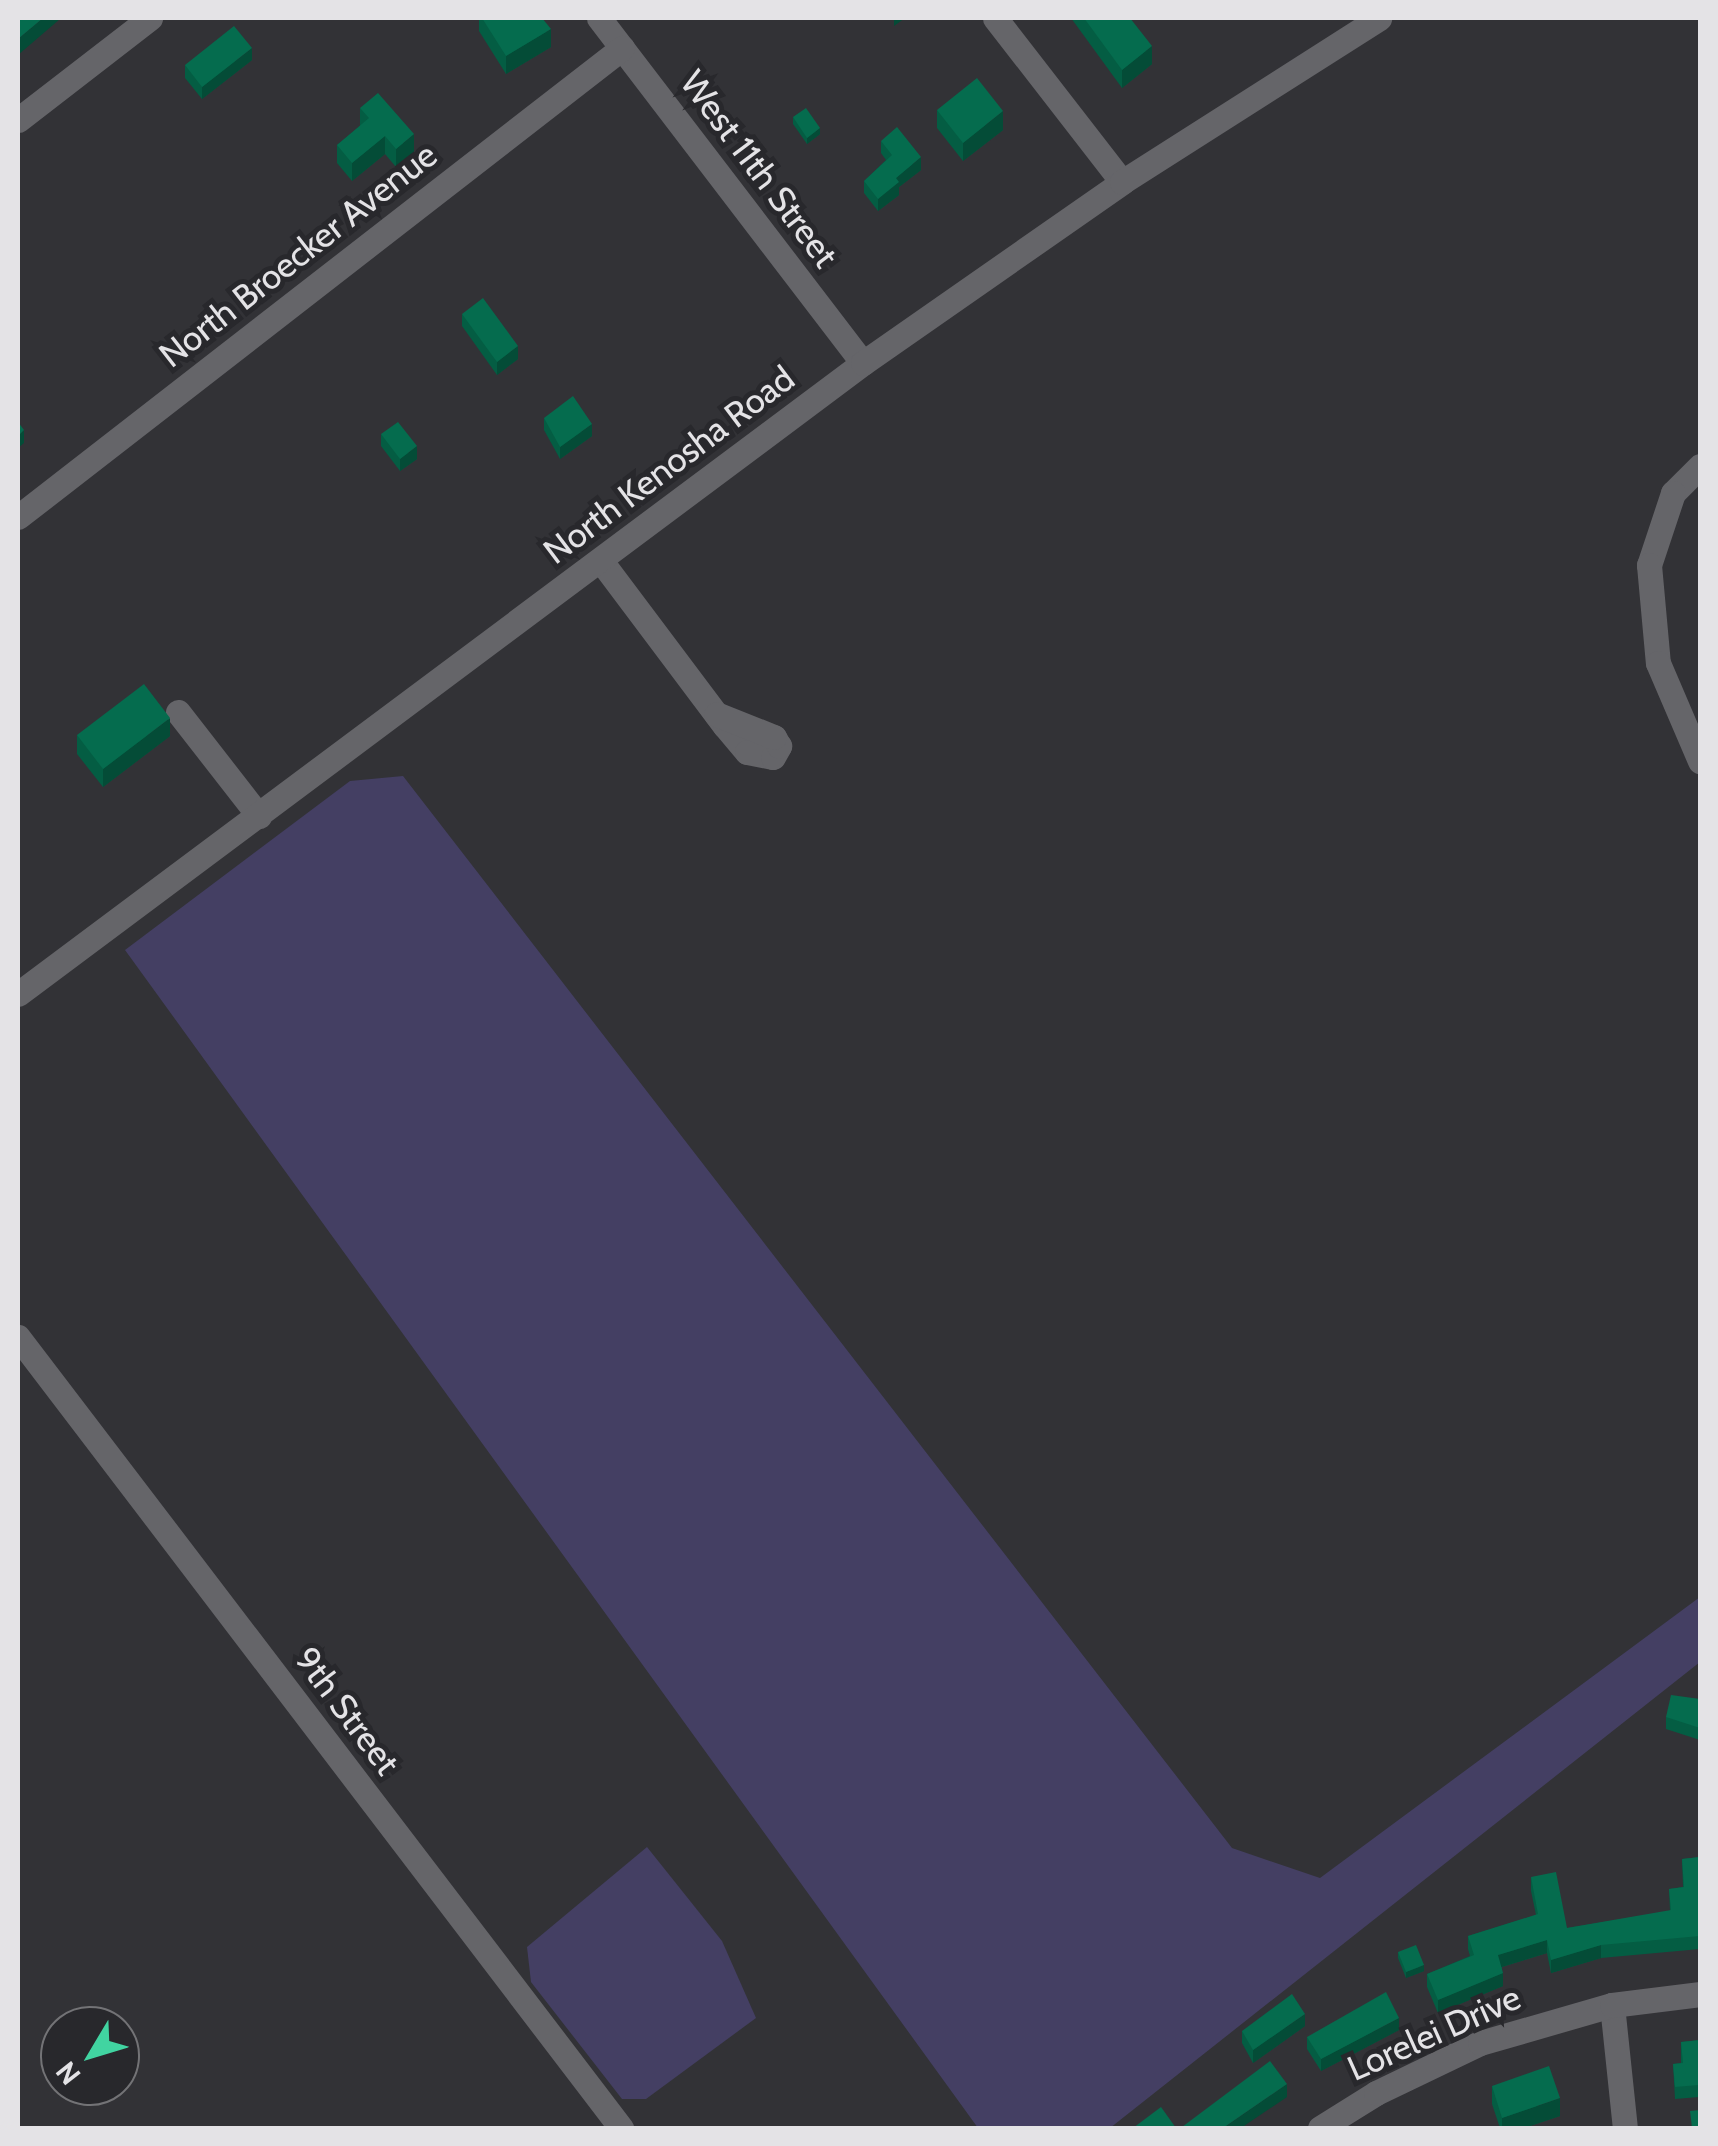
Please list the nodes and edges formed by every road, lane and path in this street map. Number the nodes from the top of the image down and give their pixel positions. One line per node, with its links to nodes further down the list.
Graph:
1 (150, 18): 6 (street)
2 (599, 18): 5 (street, West 11th Street)
3 (995, 18): 7 (street)
4 (1380, 18): 7 (street, North Kenosha Road)
5 (622, 48): 8 (street, West 11th Street); 10 (street, North Broecker Avenue)
6 (18, 120)
7 (1122, 182): 8 (street, North Kenosha Road)
8 (863, 363): 11 (street, North Kenosha Road)
9 (1700, 466): 14 (street)
10 (18, 518)
11 (601, 561): 13 (street); 15 (street, North Kenosha Road)
12 (178, 712): 15 (street)
13 (716, 714)
14 (1700, 762)
15 (259, 816): 16 (street, North Kenosha Road)
16 (18, 994)
17 (18, 1336): 20 (street, 9th Street)
18 (1700, 1994): 19 (street, Lorelei Drive)
19 (1612, 2005): 21 (street, Lorelei Drive); 22 (street)
20 (622, 2128)
21 (1320, 2128)
22 (1626, 2128)

